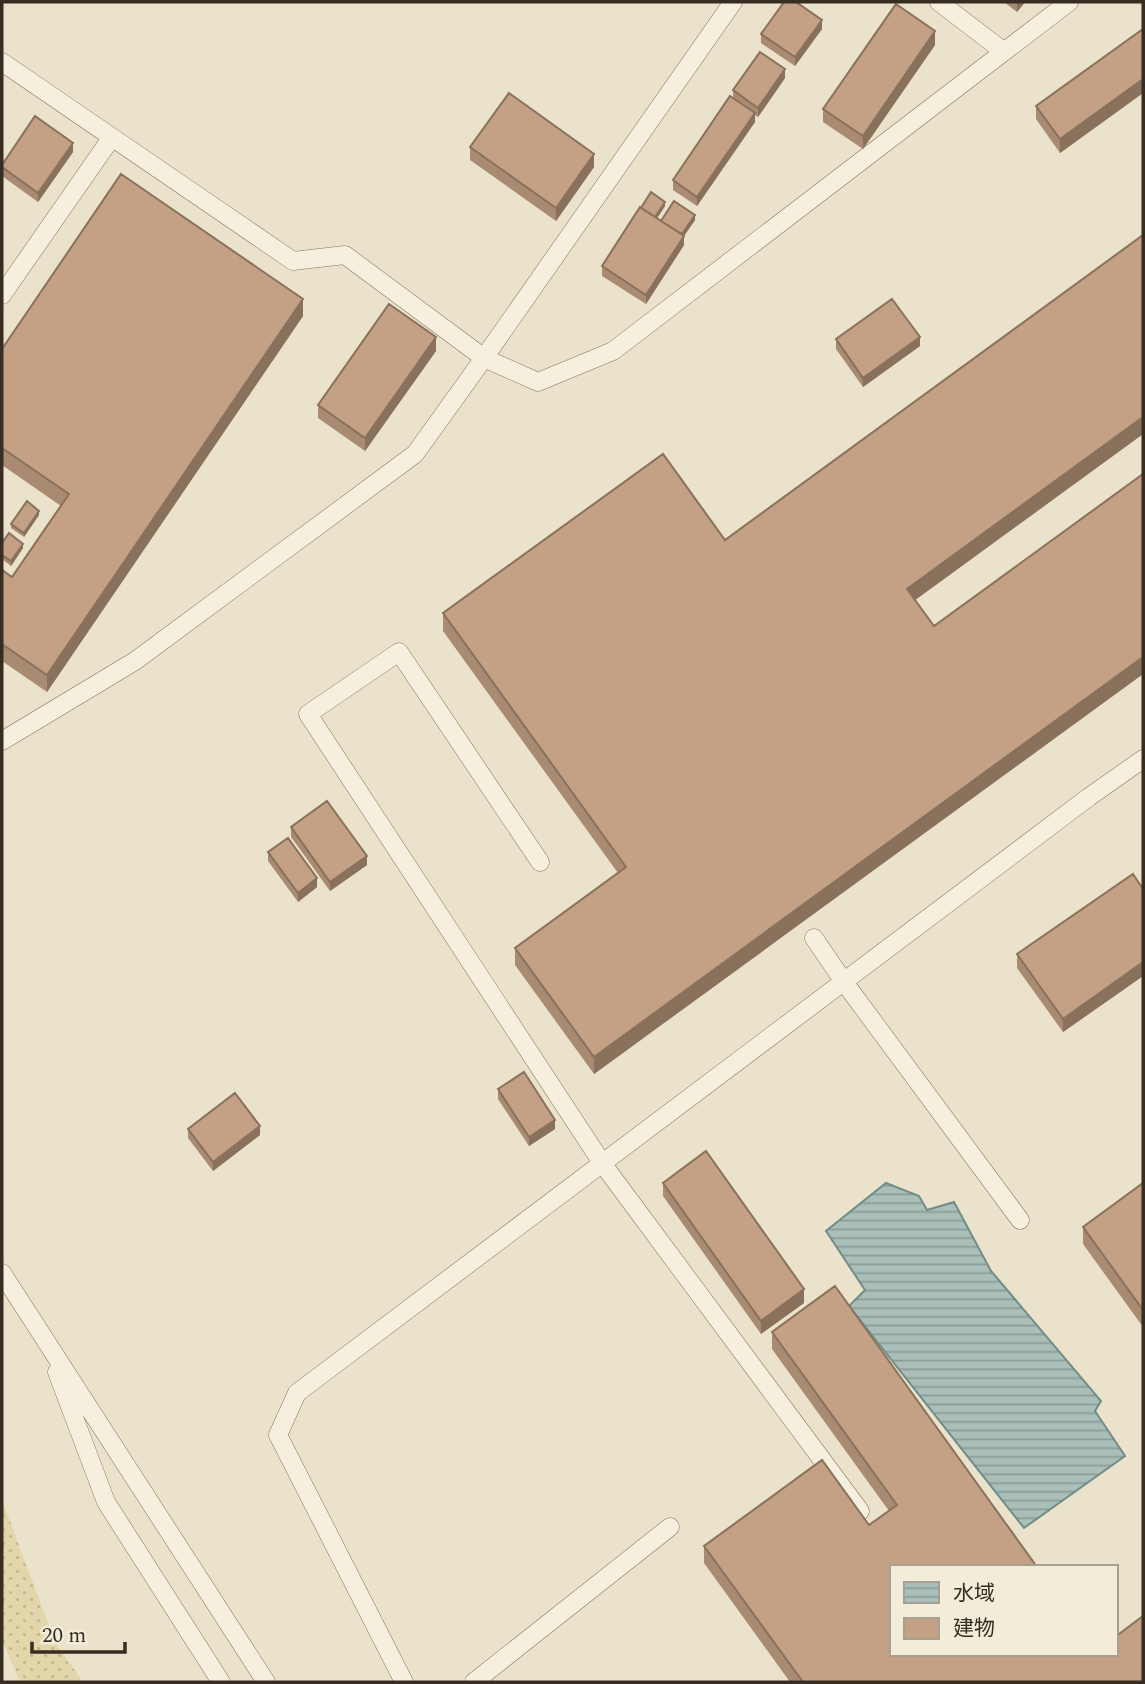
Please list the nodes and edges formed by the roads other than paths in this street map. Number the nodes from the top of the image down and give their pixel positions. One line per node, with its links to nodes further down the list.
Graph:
1 (733, 2): 8 (lane)
2 (939, 2): 4 (lane)
3 (1069, 2): 4 (lane)
4 (1003, 51): 8 (lane)
5 (2, 62): 6 (lane)
6 (112, 137): 7 (lane); 8 (lane)
7 (2, 295)
8 (484, 358): 9 (lane)
9 (2, 741)
10 (1143, 759): 13 (lane)
11 (540, 862): 14 (lane)
12 (814, 938): 13 (lane)
13 (844, 982): 14 (lane); 15 (lane)
14 (602, 1163): 18 (lane); 22 (lane)
15 (1020, 1220)
16 (2, 1273): 17 (lane)
17 (44, 1340): 20 (lane); 21 (lane)
18 (860, 1511)
19 (670, 1527): 23 (lane)
20 (221, 1682)
21 (266, 1682)
22 (404, 1682)
23 (474, 1682)

